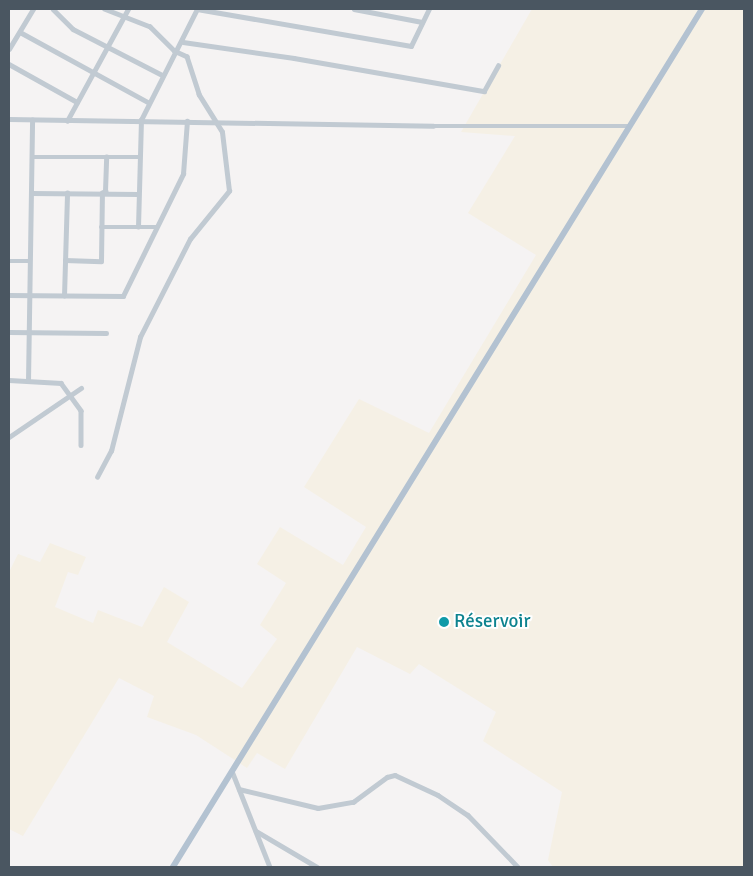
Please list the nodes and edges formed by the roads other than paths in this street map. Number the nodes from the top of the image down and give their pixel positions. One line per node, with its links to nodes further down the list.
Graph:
1 (33, 9): 11 (street)
2 (53, 9): 15 (street)
3 (104, 9): 9 (street)
4 (128, 9): 9 (street)
5 (197, 9): 10 (street); 14 (street)
6 (354, 9): 10 (street)
7 (429, 9): 10 (street)
8 (702, 9): 30 (main road)
9 (123, 18): 15 (street); 17 (street)
10 (422, 22)
11 (20, 32): 13 (street); 20 (street)
12 (9, 37): 13 (street)
13 (14, 40): 16 (street)
14 (183, 42): 17 (street); 19 (street)
15 (108, 46): 20 (street); 21 (street)
16 (9, 49)
17 (174, 51): 21 (street); 29 (street)
18 (9, 64): 22 (street)
19 (498, 66)
20 (94, 72): 22 (street); 23 (street)
21 (162, 75): 23 (street)
22 (77, 102): 27 (street)
23 (148, 102): 26 (street)
24 (9, 119): 25 (street)
25 (32, 120): 27 (street); 31 (street)
26 (141, 120): 27 (street); 28 (street); 33 (street)
27 (67, 121)
28 (187, 121): 29 (street); 40 (street)
29 (216, 122): 30 (street); 56 (street)
30 (628, 126): 57 (main road)
31 (32, 157): 32 (street); 34 (street)
32 (106, 157): 33 (street); 36 (street)
33 (140, 157): 37 (street)
34 (31, 193): 35 (street); 43 (street)
35 (66, 193): 36 (street); 41 (street)
36 (102, 193): 37 (street); 38 (street)
37 (138, 194): 39 (street)
38 (102, 227): 39 (street); 41 (street)
39 (138, 227): 40 (street)
40 (157, 227): 46 (street)
41 (65, 260): 46 (street)
42 (9, 261): 43 (street)
43 (30, 261): 45 (street)
44 (9, 295): 45 (street)
45 (29, 295): 46 (street); 48 (street)
46 (64, 296)
47 (9, 332): 48 (street)
48 (29, 332): 49 (street); 51 (street)
49 (106, 334)
50 (9, 380): 51 (street)
51 (28, 381): 53 (street)
52 (81, 388): 53 (street)
53 (72, 394): 54 (street); 55 (street)
54 (9, 437)
55 (81, 445)
56 (97, 477)
57 (232, 771): 58 (street); 60 (main road)
58 (239, 789): 59 (street); 63 (street)
59 (256, 831): 61 (street); 62 (street)
60 (173, 867)
61 (270, 867)
62 (318, 867)
63 (518, 867)

